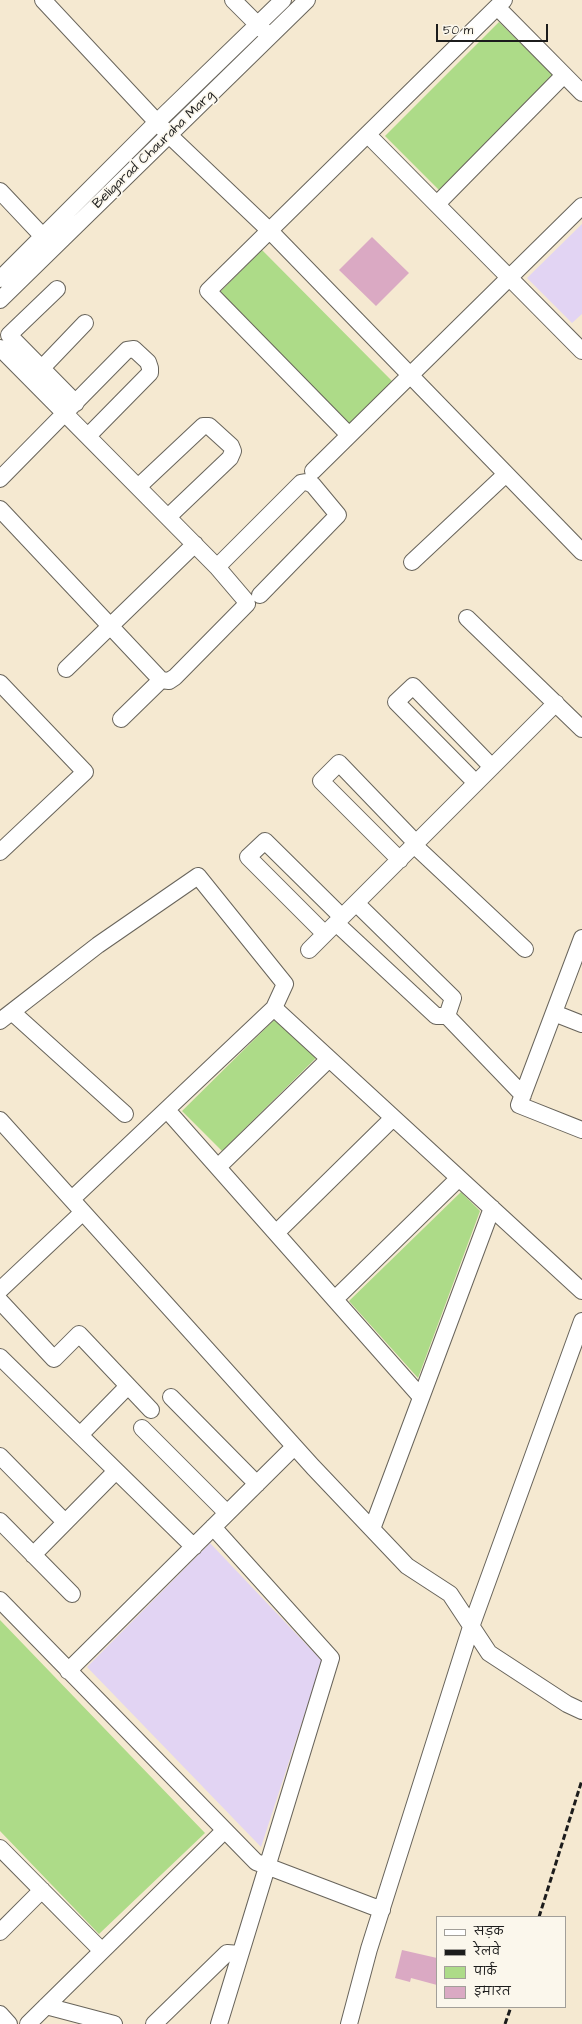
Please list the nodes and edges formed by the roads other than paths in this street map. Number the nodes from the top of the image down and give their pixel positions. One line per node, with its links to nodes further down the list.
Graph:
1 (43, 0): 10 (street)
2 (233, 0): 6 (street)
3 (282, 0): 6 (street)
4 (307, 0): 7 (street, Beligarad Chauraha Marg)
5 (501, 4): 8 (street); 12 (street)
6 (258, 24): 7 (street); 10 (street)
7 (270, 37): 11 (street, Beligarad Chauraha Marg)
8 (564, 75): 9 (street); 14 (street)
9 (582, 93)
10 (157, 122): 11 (street); 17 (street)
11 (169, 134): 16 (street); 18 (street, Beligarad Chauraha Marg)
12 (368, 135): 14 (street); 16 (street)
13 (0, 191): 17 (street)
14 (437, 204): 19 (street)
15 (582, 206): 19 (street)
16 (270, 231): 27 (street); 29 (street)
17 (43, 236): 18 (street); 20 (street)
18 (54, 248): 22 (street, Beligarad Chauraha Marg)
19 (509, 277): 25 (street); 27 (street)
20 (0, 279)
21 (57, 289): 24 (street)
22 (0, 300)
23 (85, 323): 26 (street)
24 (3, 343): 26 (street); 28 (street)
25 (582, 351)
26 (41, 369): 28 (street)
27 (409, 374): 29 (street); 32 (street)
28 (71, 408): 30 (street); 30 (street); 33 (street)
29 (349, 435): 31 (street)
30 (88, 436): 34 (street)
31 (313, 471)
32 (506, 474): 38 (street); 39 (street)
33 (0, 479)
34 (138, 487): 36 (street); 36 (street)
35 (0, 508): 43 (street)
36 (168, 517): 37 (street)
37 (195, 544): 40 (street); 43 (street)
38 (582, 552)
39 (412, 562)
40 (217, 567): 41 (street); 45 (street)
41 (260, 595)
42 (467, 618): 47 (street)
43 (110, 627): 44 (street); 45 (street)
44 (66, 669)
45 (161, 680): 48 (street)
46 (0, 683): 53 (street)
47 (556, 703): 49 (street); 50 (street)
48 (121, 719)
49 (582, 729)
50 (492, 767): 51 (street); 51 (street)
51 (476, 783): 52 (street)
52 (415, 844): 54 (street); 54 (street); 58 (street)
53 (0, 852)
54 (400, 860): 55 (street)
55 (356, 903): 56 (street); 63 (street)
56 (334, 925): 56 (street); 59 (street); 63 (street)
57 (582, 938): 61 (street)
58 (525, 948)
59 (309, 950)
60 (274, 1008): 62 (street); 65 (street); 67 (street)
61 (554, 1013): 64 (street); 66 (street)
62 (6, 1016): 68 (street)
63 (447, 1016): 66 (street)
64 (582, 1024)
65 (329, 1059): 69 (street); 72 (street)
66 (523, 1095): 71 (street)
67 (167, 1110): 72 (street); 74 (street)
68 (125, 1114)
69 (393, 1118): 73 (street); 77 (street)
70 (0, 1120): 74 (street)
71 (582, 1130)
72 (218, 1167): 77 (street)
73 (459, 1178): 75 (street); 80 (street)
74 (72, 1199): 76 (street)
75 (492, 1208): 79 (street); 86 (street)
76 (83, 1212): 78 (street); 90 (street)
77 (276, 1233): 80 (street)
78 (0, 1290)
79 (582, 1291)
80 (335, 1299): 86 (street)
81 (0, 1301): 84 (street)
82 (582, 1321): 103 (street)
83 (0, 1357): 89 (street)
84 (128, 1386): 87 (street); 89 (street)
85 (171, 1397): 93 (street)
86 (421, 1397): 98 (street)
87 (150, 1410)
88 (142, 1428): 94 (street)
89 (80, 1436): 92 (street)
90 (294, 1447): 93 (street); 98 (street)
91 (0, 1456): 96 (street)
92 (116, 1471): 96 (street); 99 (street)
93 (257, 1484): 94 (street)
94 (227, 1513): 97 (street)
95 (0, 1521): 100 (street)
96 (65, 1522): 100 (street)
97 (213, 1527): 99 (street); 108 (street)
98 (372, 1529): 103 (street)
99 (194, 1547): 104 (street)
100 (33, 1555): 101 (street)
101 (72, 1594)
102 (0, 1601): 104 (street)
103 (471, 1627): 105 (street); 110 (street)
104 (68, 1671): 106 (street)
105 (582, 1711)
106 (224, 1831): 108 (street); 112 (street)
107 (0, 1848): 109 (street)
108 (267, 1867): 110 (street); 113 (street)
109 (42, 1890): 111 (street); 112 (street)
110 (382, 1910): 121 (street)
111 (0, 1932)
112 (102, 1951): 114 (street)
113 (240, 1954): 119 (street); 120 (street)
114 (46, 2006): 117 (street); 118 (street)
115 (0, 2014): 116 (street)
116 (9, 2024)
117 (28, 2024)
118 (114, 2024)
119 (154, 2024)
120 (219, 2024)
121 (349, 2024)

